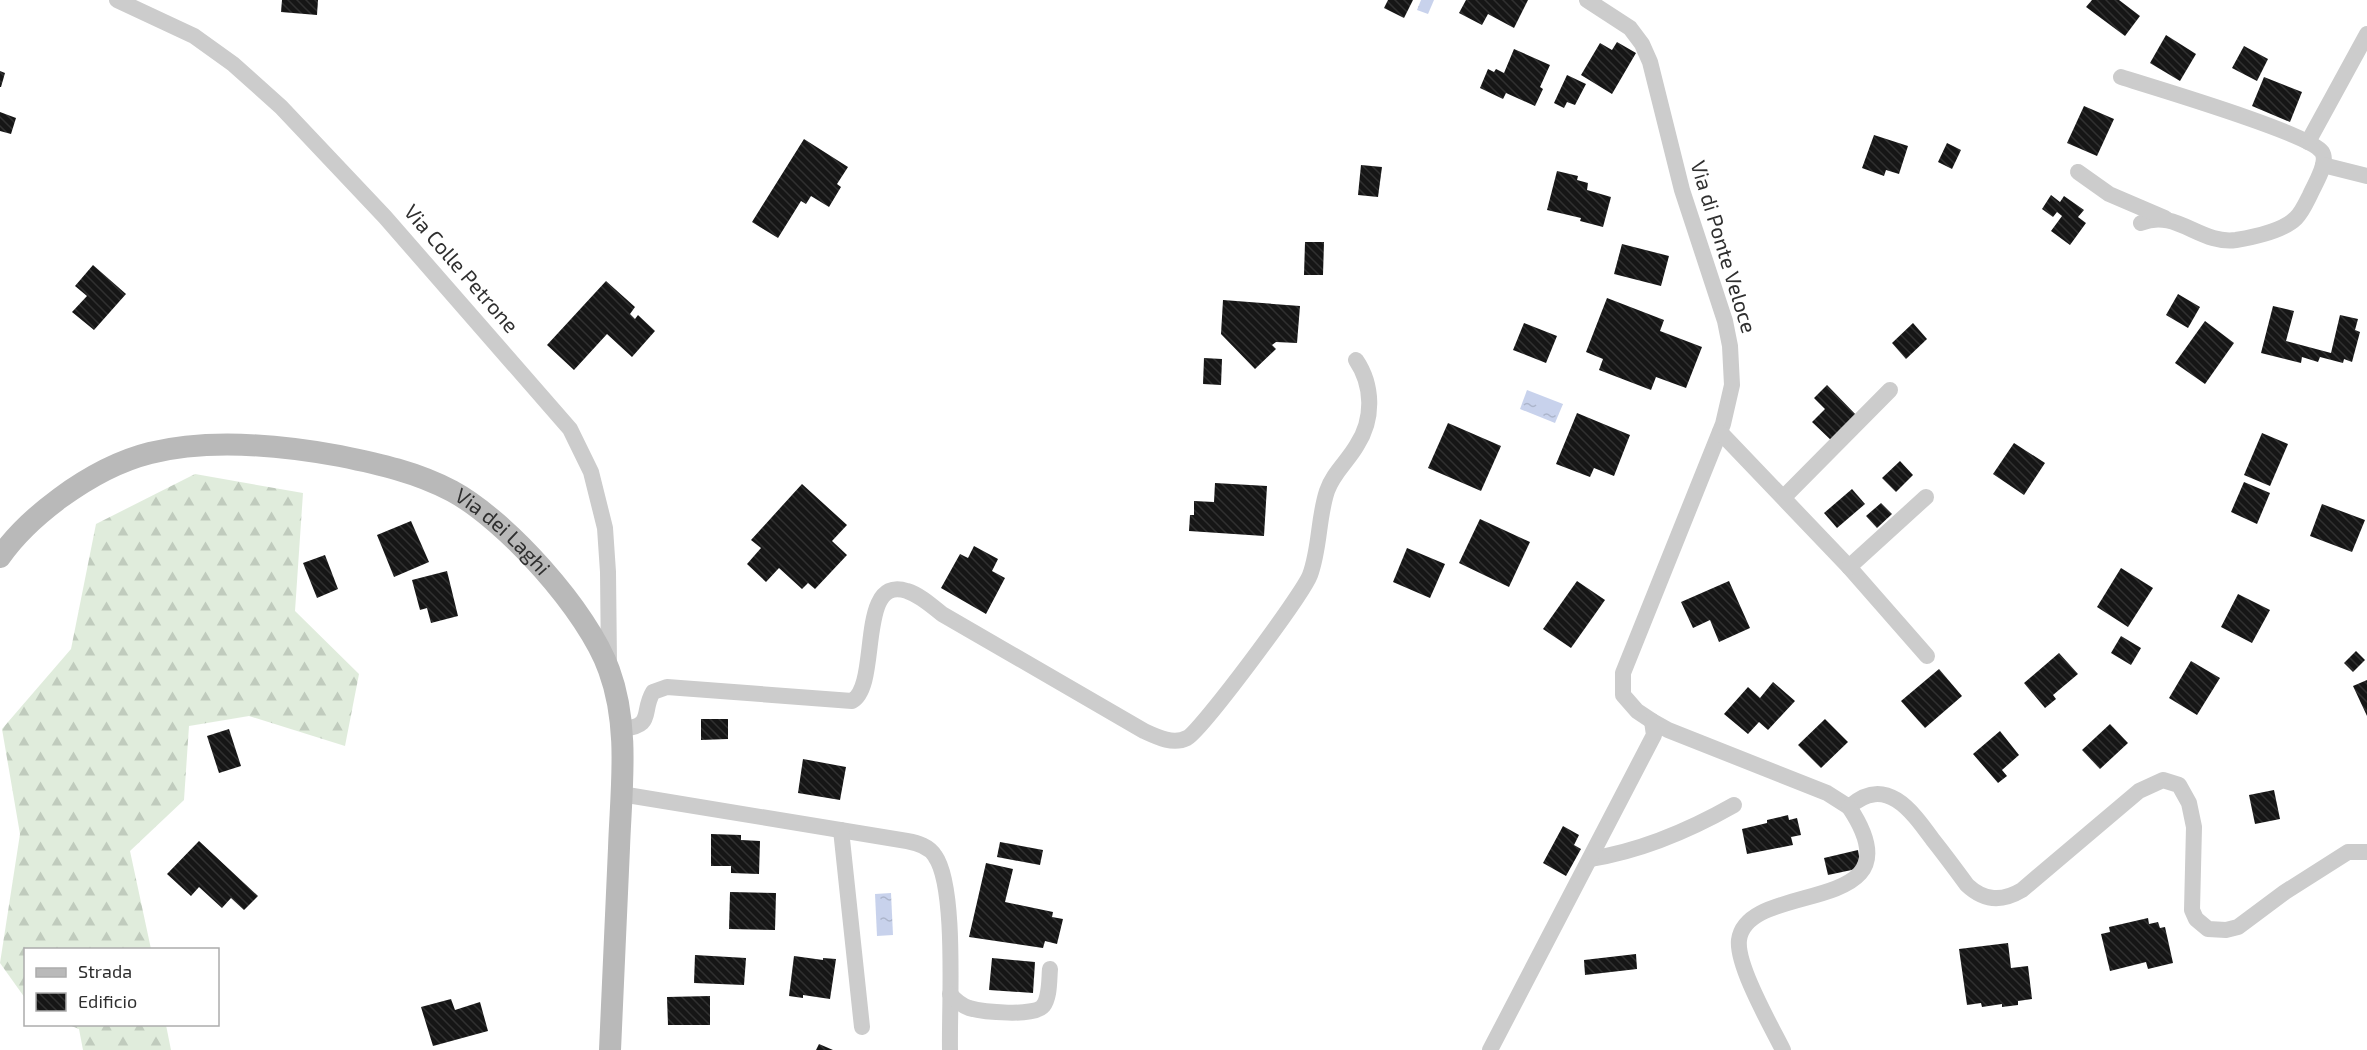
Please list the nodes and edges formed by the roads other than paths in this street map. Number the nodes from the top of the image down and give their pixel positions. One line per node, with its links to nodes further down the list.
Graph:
1 (117, 0): 19 (street, Via Colle Petrone)
2 (1587, 0): 13 (street, Via di Ponte Veloce)
3 (2367, 34): 5 (street)
4 (2121, 77): 5 (street)
5 (2308, 142): 6 (street)
6 (2323, 165): 8 (street); 9 (street)
7 (2079, 172): 9 (street)
8 (2367, 176)
9 (2166, 218): 10 (street)
10 (2141, 223)
11 (1356, 360): 20 (street)
12 (1890, 390): 14 (street)
13 (1720, 432): 14 (street); 21 (street, Via di Ponte Veloce)
14 (1784, 497): 17 (street)
15 (1926, 497): 17 (street)
16 (0, 557): 19 (main road, Via dei Laghi)
17 (1849, 567): 18 (street)
18 (1927, 656)
19 (609, 668): 20 (main road, Via dei Laghi)
20 (622, 729): 22 (main road, Via dei Laghi)
21 (1658, 729): 24 (street, Via di Ponte Veloce); 29 (street)
22 (621, 794): 25 (street); 33 (main road, Via dei Laghi)
23 (1734, 805): 29 (street)
24 (1849, 807): 27 (street); 36 (street)
25 (841, 831): 31 (street); 32 (street)
26 (2367, 843): 27 (street)
27 (2348, 852): 28 (street)
28 (2367, 852)
29 (1590, 859): 35 (street)
30 (1050, 969): 31 (street)
31 (950, 994): 34 (street)
32 (862, 1027)
33 (610, 1050)
34 (950, 1050)
35 (1490, 1050)
36 (1783, 1050)

